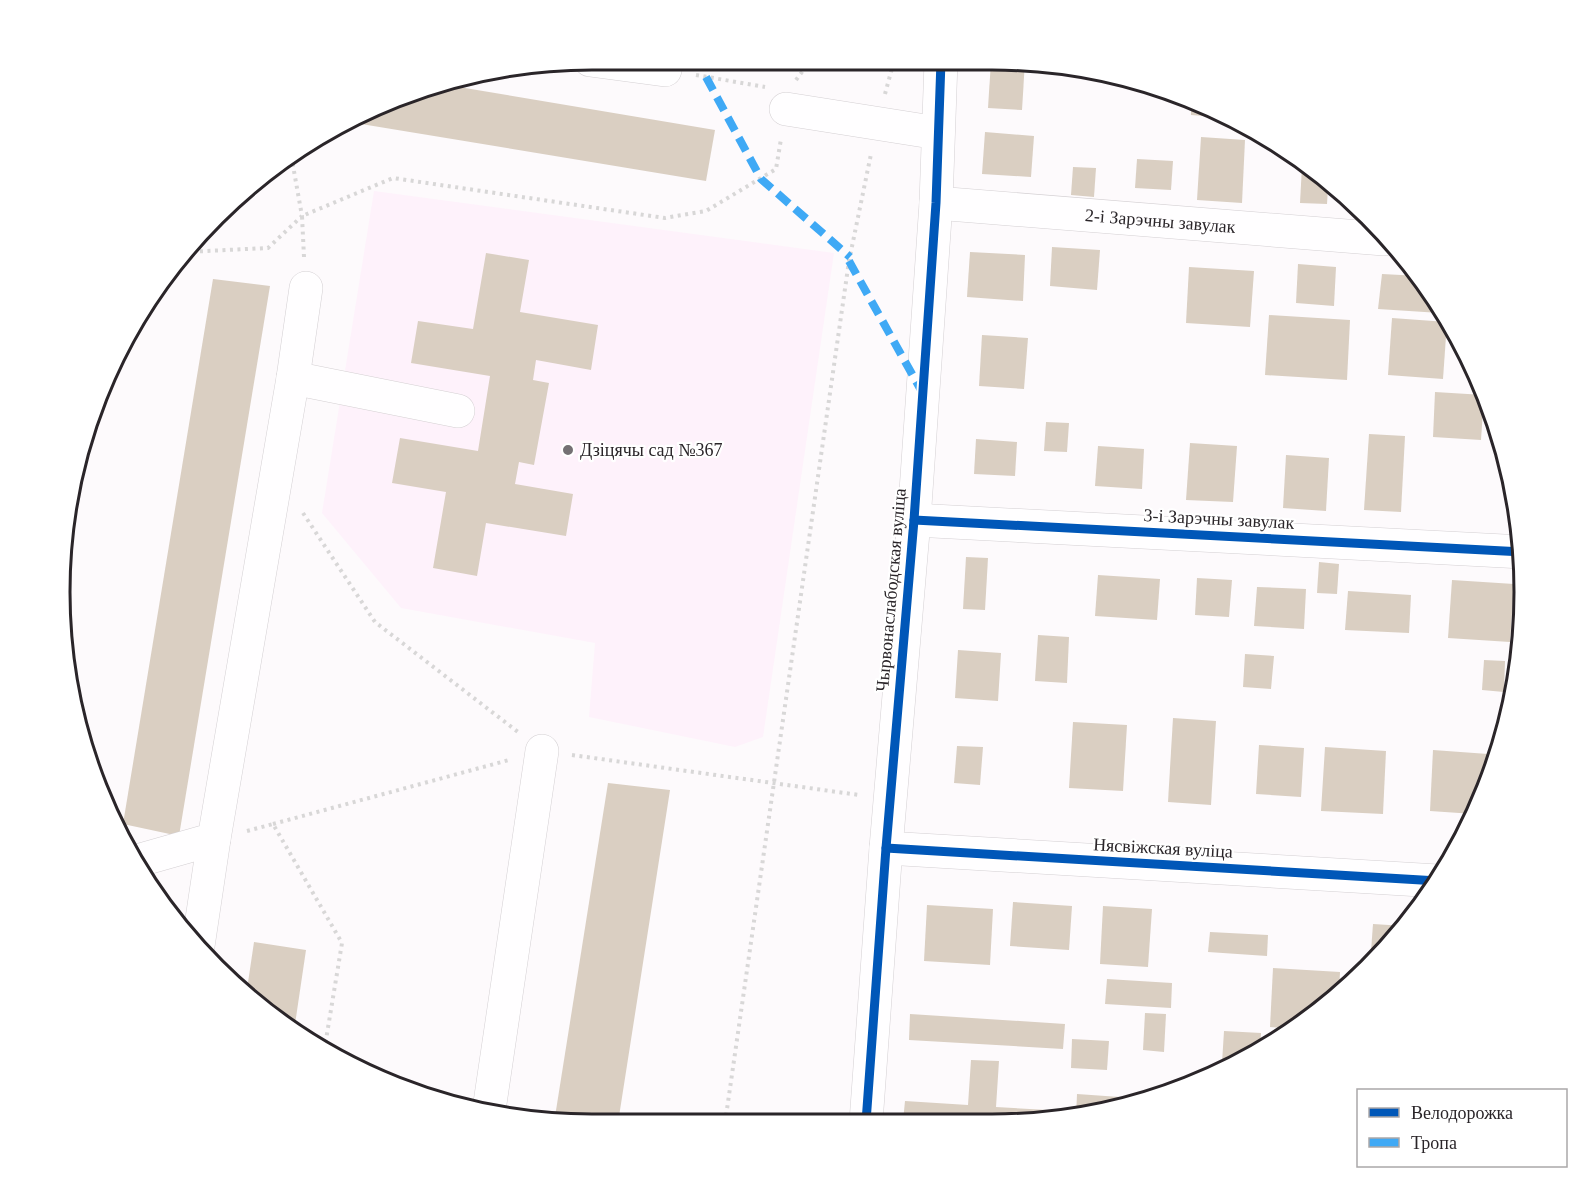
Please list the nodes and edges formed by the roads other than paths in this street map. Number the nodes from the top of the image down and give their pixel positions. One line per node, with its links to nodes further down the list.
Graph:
1 (941, 70): 3 (street, Чырвонаслабодская вуліца)
2 (787, 100): 3 (street)
3 (938, 133): 4 (street, Чырвонаслабодская вуліца)
4 (936, 203): 5 (street, 2-і Зарэчны завулак); 9 (street, Чырвонаслабодская вуліца)
5 (1376, 238)
6 (306, 288): 7 (street)
7 (293, 378): 8 (street); 12 (street)
8 (458, 411)
9 (914, 520): 10 (street, 3-і Зарэчны завулак); 13 (street, Чырвонаслабодская вуліца)
10 (1512, 551)
11 (542, 751): 17 (street)
12 (214, 839): 14 (street); 16 (street)
13 (886, 848): 15 (street, Нясвіжская вуліца); 18 (street, Чырвонаслабодская вуліца)
14 (143, 859)
15 (1429, 879)
16 (199, 936)
17 (490, 1104)
18 (867, 1114)

